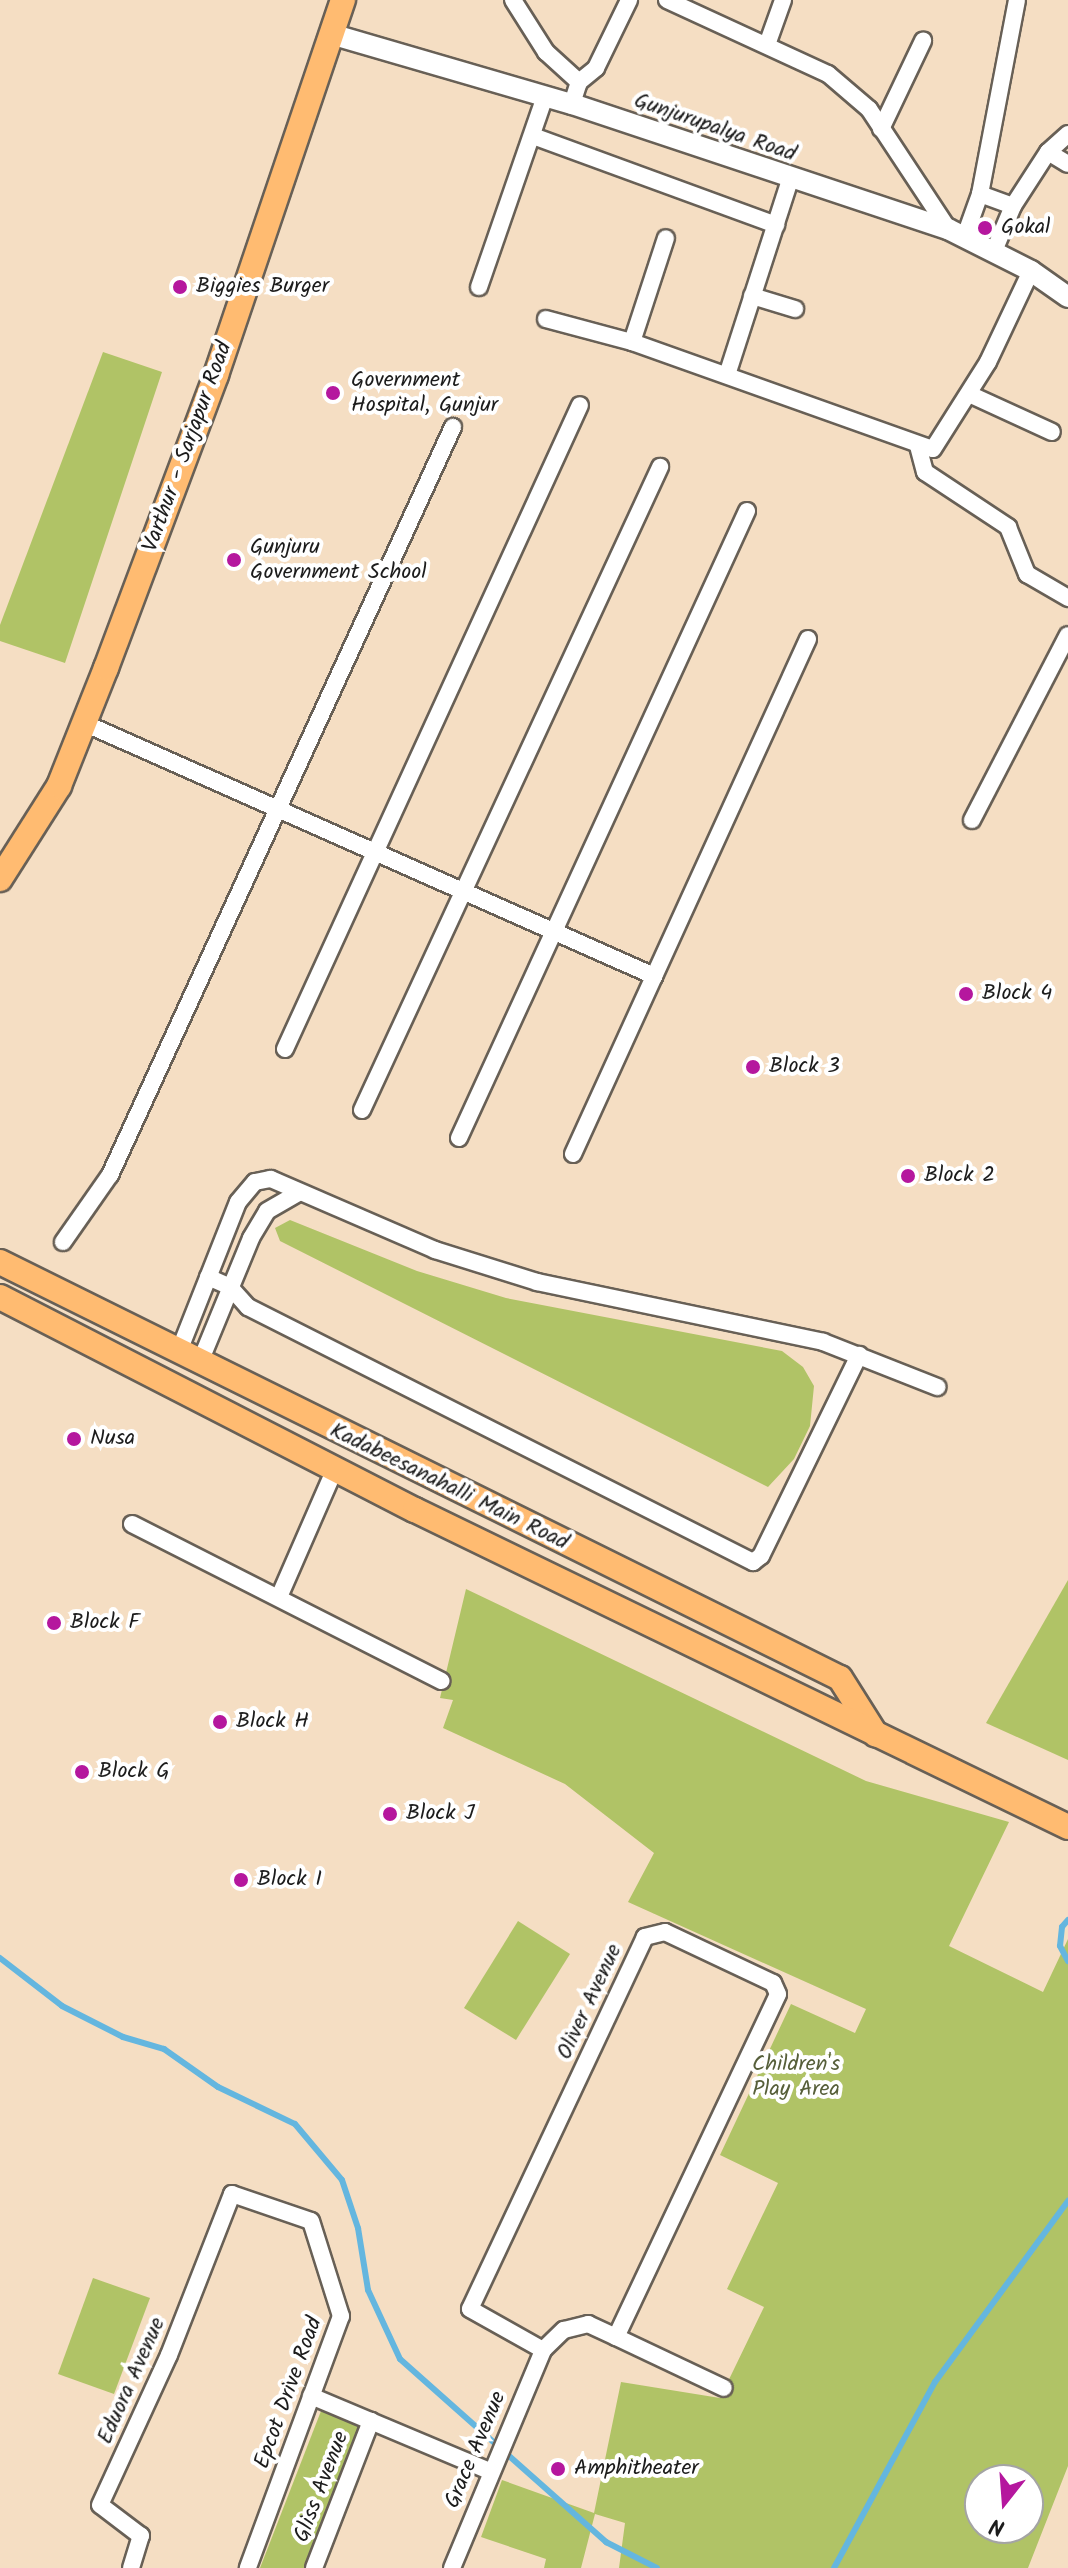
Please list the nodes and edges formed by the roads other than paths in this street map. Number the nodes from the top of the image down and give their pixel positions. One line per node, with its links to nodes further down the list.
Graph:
1 (343, 0): 7 (main road, Varthur - Sarjapur Road)
2 (513, 0): 10 (street)
3 (629, 0): 10 (street)
4 (667, 0): 9 (street)
5 (783, 0): 9 (street)
6 (1017, 0): 19 (street)
7 (334, 35): 11 (street, Gunjurupalya Road); 43 (main road, Varthur - Sarjapur Road)
8 (923, 41): 13 (street)
9 (768, 42): 13 (street)
10 (579, 82): 12 (street)
11 (545, 96): 12 (street, Gunjurupalya Road); 15 (street)
12 (572, 104): 18 (street, Gunjurupalya Road)
13 (881, 129): 22 (street)
14 (1068, 134): 16 (street)
15 (533, 136): 21 (street); 26 (street)
16 (1048, 152): 17 (street); 20 (street)
17 (1068, 164)
18 (790, 180): 21 (street); 22 (street, Gunjurupalya Road)
19 (980, 194): 20 (street); 22 (street)
20 (1013, 206): 24 (street)
21 (776, 225): 27 (street)
22 (956, 232): 24 (street, Gunjurupalya Road)
23 (666, 238): 31 (street)
24 (994, 251): 25 (street, Gunjurupalya Road)
25 (1031, 271): 28 (street, Gunjurupalya Road); 33 (street)
26 (479, 287)
27 (752, 296): 29 (street); 32 (street)
28 (1068, 297)
29 (795, 309)
30 (546, 319): 31 (street)
31 (632, 342): 32 (street)
32 (727, 375): 37 (street)
33 (969, 394): 36 (street); 37 (street)
34 (580, 405): 46 (street)
35 (453, 427): 44 (street)
36 (1052, 432)
37 (918, 446): 40 (street)
38 (660, 467): 48 (street)
39 (747, 511): 49 (street)
40 (1068, 598)
41 (1068, 635): 45 (street)
42 (808, 639): 50 (street)
43 (84, 723): 44 (street); 47 (main road, Varthur - Sarjapur Road)
44 (277, 809): 46 (street); 56 (street)
45 (972, 820)
46 (378, 853): 48 (street); 51 (street)
47 (0, 879)
48 (463, 891): 49 (street); 52 (street)
49 (555, 932): 50 (street); 53 (street)
50 (654, 976): 54 (street)
51 (285, 1049)
52 (362, 1110)
53 (459, 1138)
54 (573, 1154)
55 (298, 1193): 58 (street); 59 (street); 61 (street)
56 (63, 1242)
57 (0, 1262): 62 (main road, Kadabeesanahalli Main Road)
58 (208, 1277): 59 (street); 62 (street)
59 (230, 1287): 61 (street); 62 (street)
60 (0, 1297): 64 (main road, Kadabeesanahalli Main Road)
61 (859, 1355): 63 (street)
62 (190, 1356): 68 (main road, Kadabeesanahalli Main Road)
63 (937, 1387)
64 (335, 1469): 66 (street); 68 (main road, Kadabeesanahalli Main Road)
65 (132, 1524): 66 (street)
66 (279, 1597): 67 (street)
67 (441, 1681)
68 (876, 1735): 69 (main road, Kadabeesanahalli Main Road)
69 (1062, 1822)
70 (232, 2194): 74 (street, Epcot Drive Road); 77 (street, Eduora Avenue)
71 (616, 2337): 72 (street); 72 (street, Oliver Avenue); 73 (street)
72 (543, 2350): 76 (street, Grace Avenue)
73 (724, 2388)
74 (311, 2396): 75 (street); 78 (street, Epcot Drive Road)
75 (371, 2421): 76 (street); 79 (street, Gliss Avenue)
76 (489, 2471): 80 (street, Grace Avenue)
77 (131, 2568)
78 (248, 2568)
79 (314, 2568)
80 (452, 2568)

